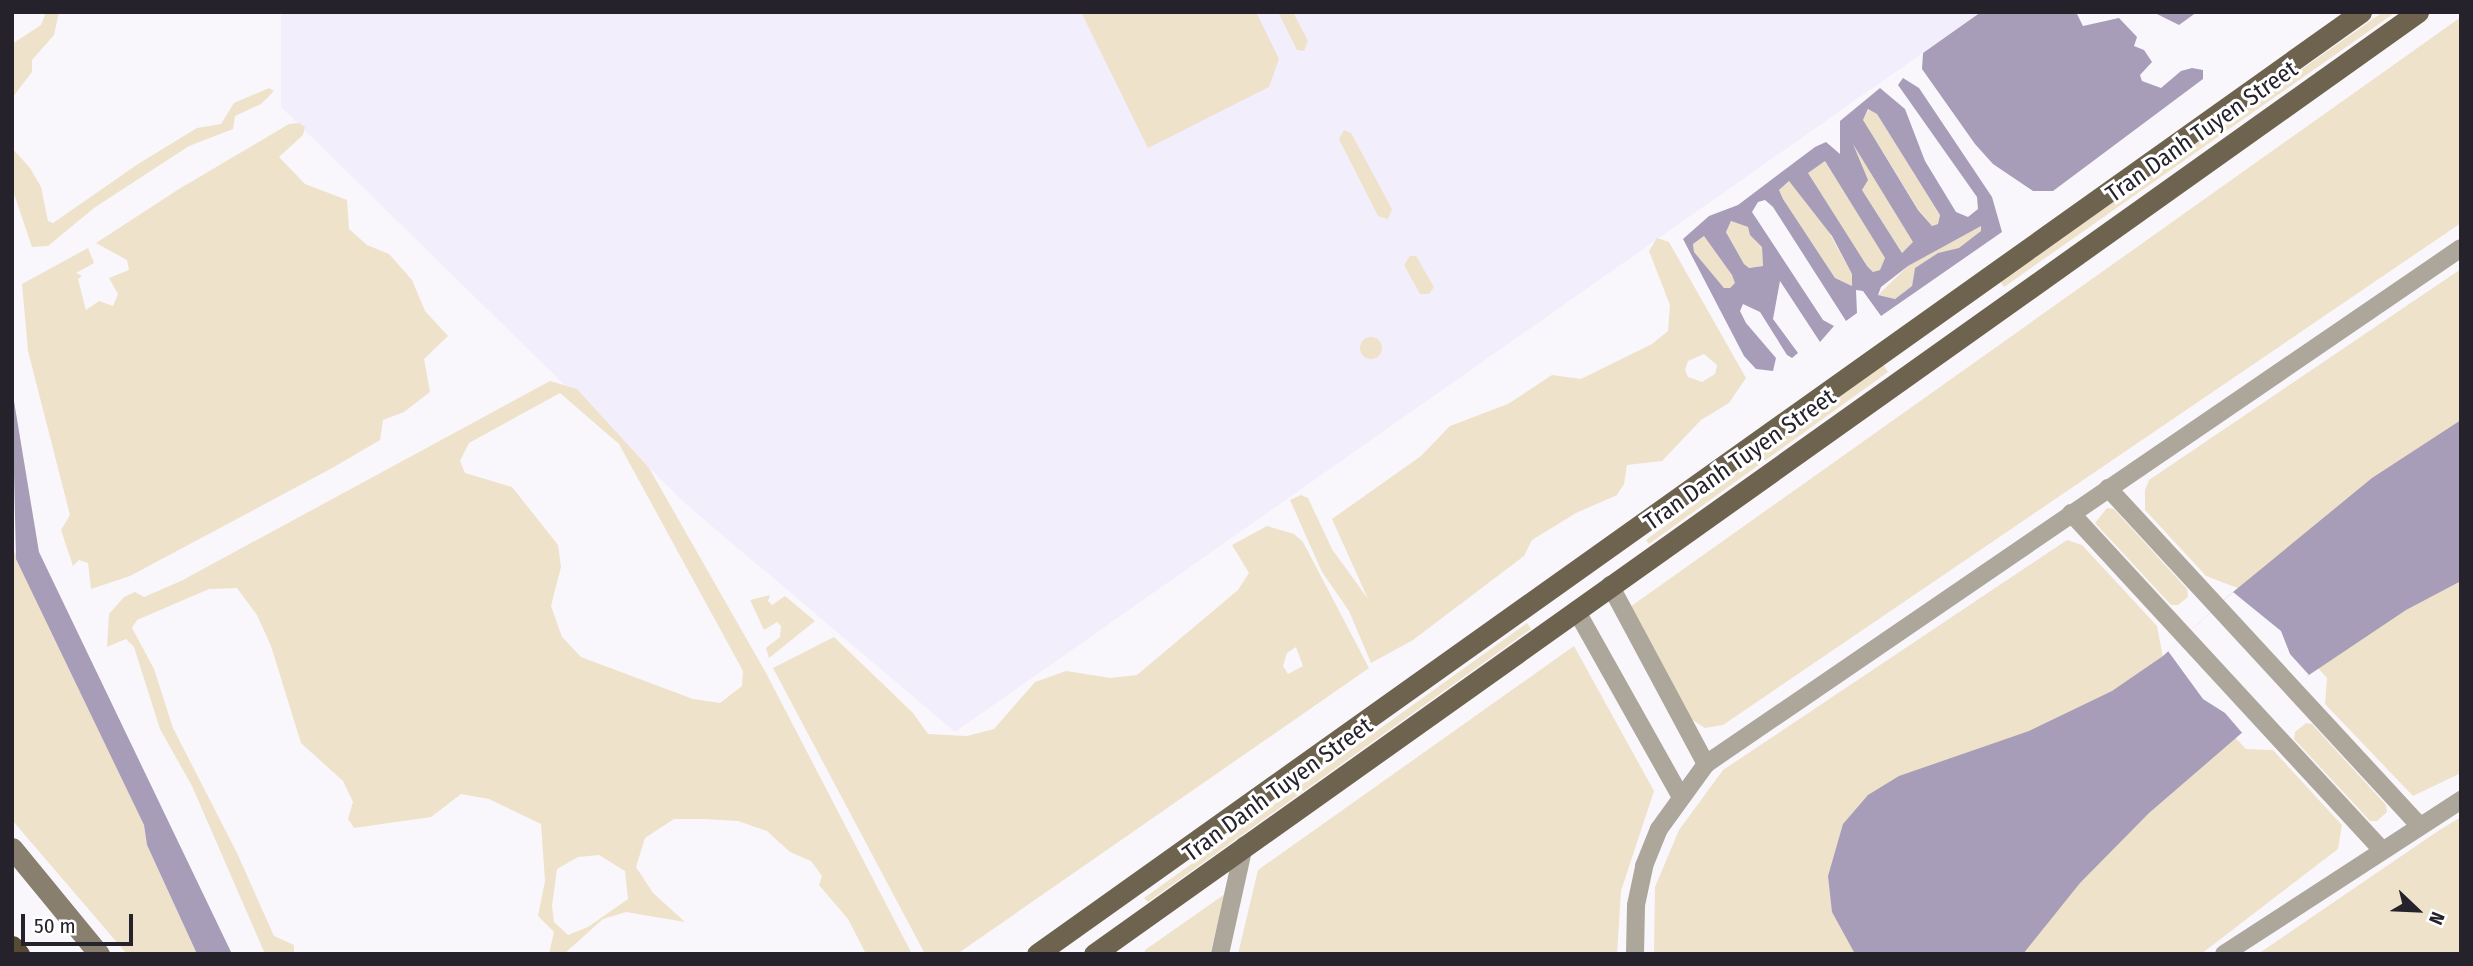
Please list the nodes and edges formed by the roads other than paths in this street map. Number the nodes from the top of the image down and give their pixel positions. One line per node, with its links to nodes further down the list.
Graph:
1 (2361, 12): 4 (main road, Tran Danh Tuyen Street)
2 (2418, 12): 5 (main road, Tran Danh Tuyen Street)
3 (2461, 248): 6 (street)
4 (1951, 304): 5 (main road); 8 (main road, Tran Danh Tuyen Street)
5 (1969, 329): 9 (main road, Tran Danh Tuyen Street)
6 (2108, 488): 7 (street); 14 (street)
7 (2071, 513): 11 (street); 17 (street)
8 (1573, 572): 10 (main road); 18 (main road, Tran Danh Tuyen Street)
9 (1610, 585): 10 (main road, Tran Danh Tuyen Street); 11 (street)
10 (1583, 604): 12 (street); 15 (main road, Tran Danh Tuyen Street)
11 (1706, 764): 12 (street)
12 (1680, 795): 23 (street)
13 (2461, 800): 14 (street)
14 (2419, 825): 17 (street)
15 (1244, 846): 19 (main road, Tran Danh Tuyen Street); 22 (street)
16 (12, 848): 20 (main road)
17 (2381, 849): 24 (street)
18 (1084, 920): 19 (main road); 21 (main road, Tran Danh Tuyen Street)
19 (1104, 951)
20 (99, 954)
21 (1037, 954)
22 (1220, 954)
23 (1635, 954)
24 (2224, 954)

